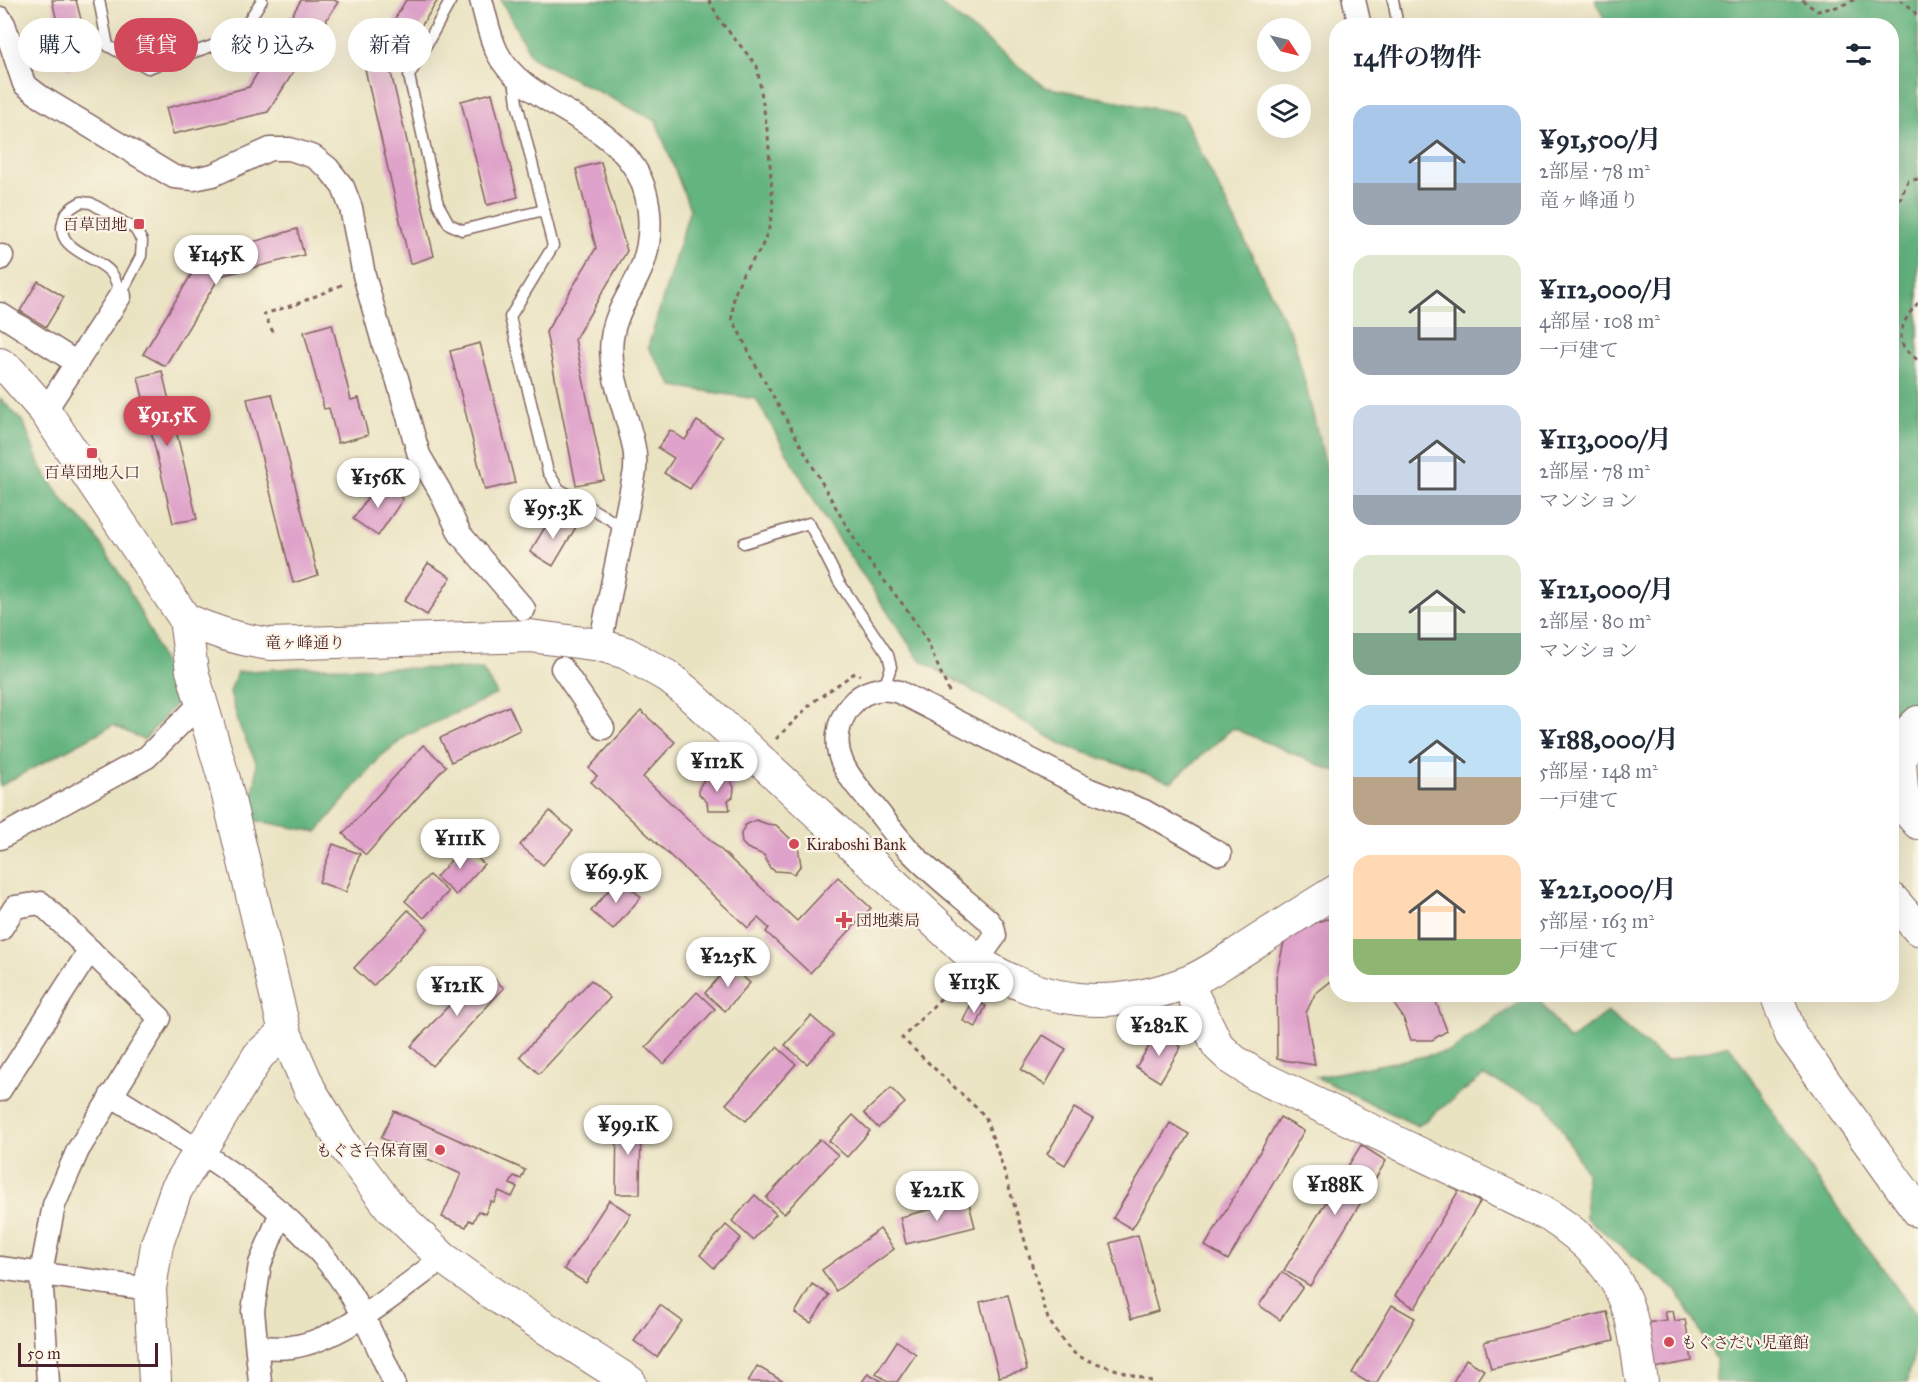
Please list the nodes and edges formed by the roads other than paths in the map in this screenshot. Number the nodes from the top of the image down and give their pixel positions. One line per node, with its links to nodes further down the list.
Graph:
1 (99, 0): 2 (lane)
2 (262, 0)
3 (451, 0): 9 (lane)
4 (481, 0): 8 (street)
5 (1393, 0): 7 (lane)
6 (0, 18): 17 (street)
7 (1396, 18)
8 (513, 75): 9 (lane); 15 (street)
9 (544, 210): 15 (lane)
10 (120, 296): 10 (lane); 12 (street)
11 (0, 314): 12 (street)
12 (77, 363): 14 (street)
13 (0, 364): 14 (street)
14 (45, 411): 18 (street)
15 (624, 528): 19 (street)
16 (744, 543): 21 (lane)
17 (524, 609)
18 (185, 619): 19 (street, 竜ヶ峰通り); 22 (street)
19 (600, 645): 33 (street, 竜ヶ峰通り)
20 (562, 669): 24 (street)
21 (884, 687): 27 (street); 33 (street)
22 (201, 703): 26 (street); 36 (street)
23 (1918, 722): 25 (street)
24 (603, 728)
25 (1918, 823)
26 (0, 838)
27 (1220, 854)
28 (1329, 895): 34 (street, 竜ヶ峰通り)
29 (1899, 907): 30 (street)
30 (1918, 929)
31 (0, 930): 32 (street)
32 (90, 950): 37 (street); 38 (street)
33 (971, 967): 34 (street, 竜ヶ峰通り)
34 (1187, 983): 53 (street)
35 (1779, 1002): 40 (street)
36 (285, 1032): 39 (street); 42 (street)
37 (0, 1090)
38 (111, 1095): 39 (street); 44 (street)
39 (199, 1150): 41 (street); 45 (street)
40 (1918, 1211)
41 (281, 1212): 46 (street); 47 (street)
42 (443, 1258): 46 (street); 52 (street)
43 (0, 1268): 44 (street)
44 (41, 1273): 45 (street); 48 (street)
45 (150, 1289): 49 (street)
46 (364, 1316): 47 (street); 51 (street)
47 (258, 1347): 50 (street)
48 (48, 1382)
49 (155, 1382)
50 (260, 1382)
51 (394, 1382)
52 (630, 1382)
53 (1642, 1382)

